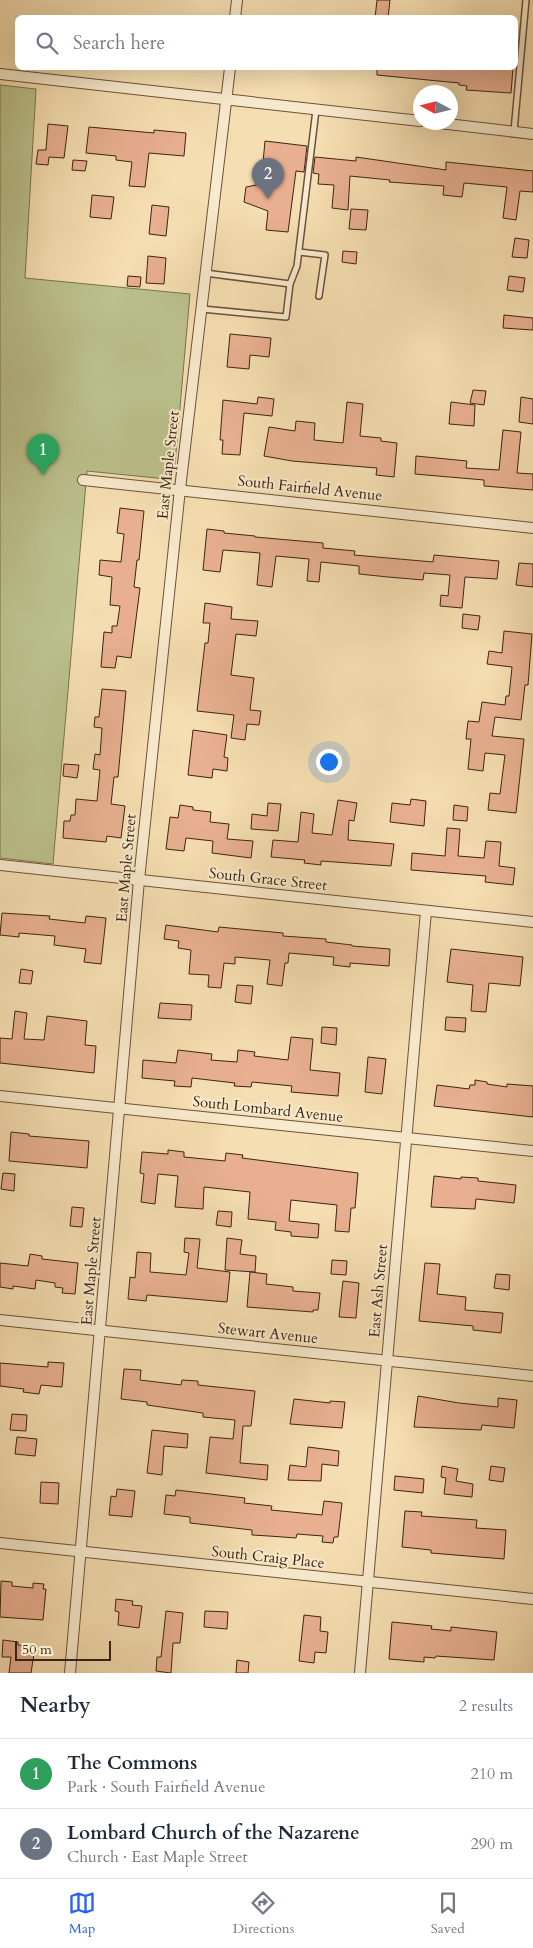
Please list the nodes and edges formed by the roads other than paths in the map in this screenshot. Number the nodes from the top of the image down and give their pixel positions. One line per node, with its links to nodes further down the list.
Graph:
1 (237, 0): 3 (street)
2 (526, 0): 10 (lane)
3 (235, 15)
4 (230, 70): 6 (street, East Maple Street)
5 (0, 74): 6 (street)
6 (227, 100): 7 (street); 13 (street, East Maple Street)
7 (316, 110): 8 (street); 12 (lane)
8 (413, 120)
9 (458, 125): 10 (street)
10 (514, 132): 11 (street)
11 (533, 134)
12 (299, 252): 14 (lane); 15 (lane)
13 (205, 273): 14 (lane); 16 (street, East Maple Street)
14 (290, 284): 16 (lane)
15 (319, 296)
16 (201, 308): 18 (street, East Maple Street)
17 (83, 480): 18 (street, South Fairfield Avenue)
18 (180, 489): 19 (street, South Fairfield Avenue); 21 (street, East Maple Street)
19 (533, 528)
20 (0, 866): 21 (street, South Grace Street)
21 (139, 880): 22 (street, South Grace Street); 25 (street, East Maple Street)
22 (426, 911): 23 (street, South Grace Street); 26 (street, East Ash Street)
23 (533, 922)
24 (0, 1096): 25 (street, South Lombard Avenue)
25 (120, 1108): 26 (street, South Lombard Avenue); 29 (street, East Maple Street)
26 (407, 1138): 27 (street, South Lombard Avenue); 30 (street, East Ash Street)
27 (533, 1151)
28 (0, 1320): 29 (street, Stewart Avenue)
29 (101, 1330): 30 (street, Stewart Avenue); 33 (street, East Maple Street)
30 (387, 1361): 31 (street, Stewart Avenue); 34 (street, East Ash Street)
31 (533, 1376)
32 (0, 1543): 33 (street, South Craig Place)
33 (81, 1552): 34 (street, South Craig Place); 36 (street, East Maple Street)
34 (368, 1583): 35 (street, South Craig Place); 37 (street, East Ash Street)
35 (533, 1599)
36 (70, 1673)
37 (360, 1673)

